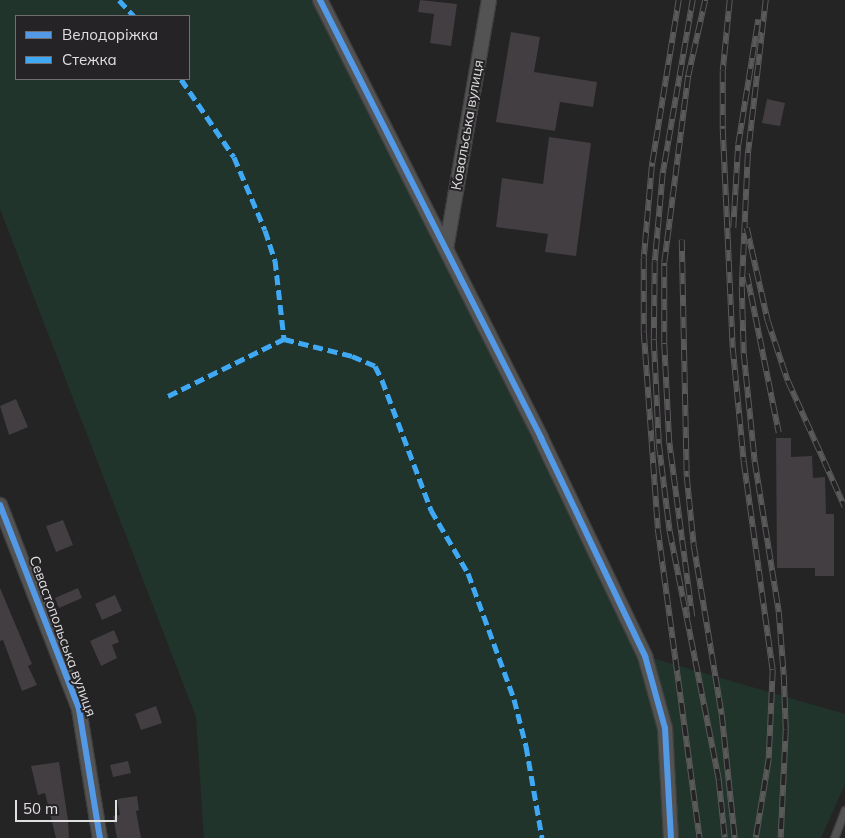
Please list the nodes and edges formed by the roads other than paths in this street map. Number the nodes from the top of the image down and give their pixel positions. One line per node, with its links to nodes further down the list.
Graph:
1 (320, 0): 3 (street)
2 (489, 0): 3 (street, Ковальська вулиця)
3 (446, 249): 7 (street)
4 (0, 505): 6 (street, Севастопольська вулиця)
5 (845, 810): 8 (lane)
6 (100, 838)
7 (671, 838)
8 (834, 838)

